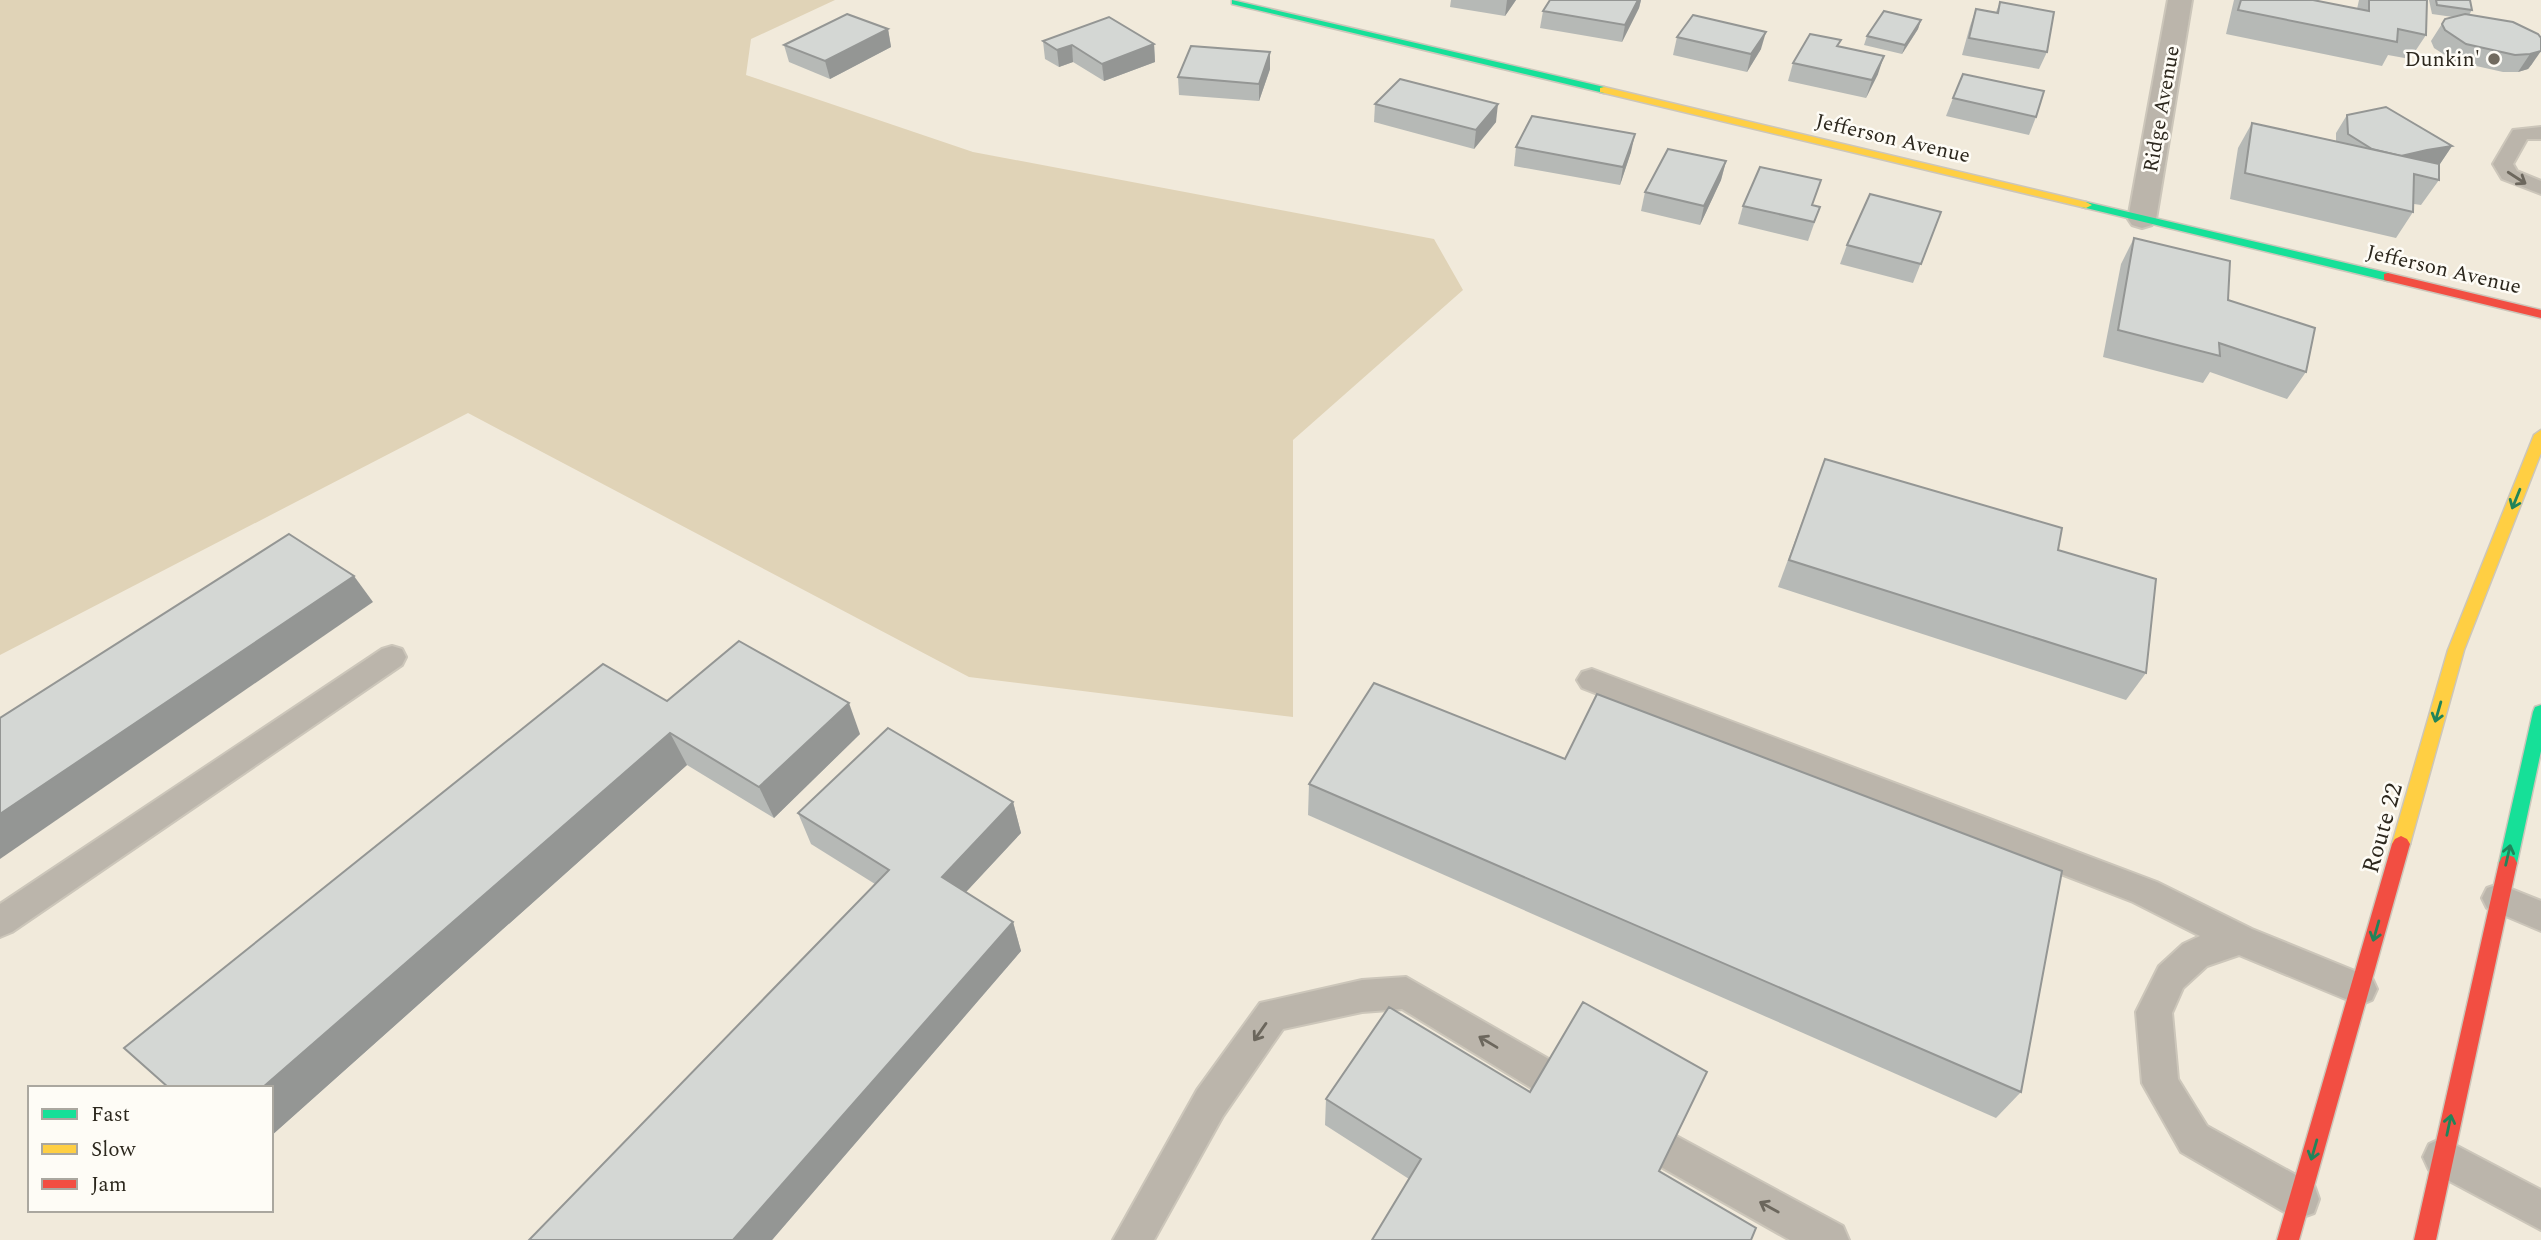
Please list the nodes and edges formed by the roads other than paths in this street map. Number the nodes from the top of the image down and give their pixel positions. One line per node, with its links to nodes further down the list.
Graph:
1 (2180, 0): 5 (street, Ridge Avenue)
2 (1235, 2): 5 (main road, Jefferson Avenue)
3 (2541, 133): 4 (lane, one-way to 4)
4 (2541, 188)
5 (2142, 219): 6 (main road, Jefferson Avenue)
6 (2541, 314)
7 (2541, 435): 16 (main road, Route 22, one-way to 16)
8 (391, 657): 14 (lane)
9 (1592, 680): 15 (lane)
10 (2541, 712): 11 (main road)
11 (2532, 795): 12 (main road, one-way to 11)
12 (2499, 898): 13 (lane); 19 (main road, one-way to 12)
13 (2541, 916)
14 (0, 922)
15 (2240, 940): 16 (lane); 20 (lane)
16 (2360, 989): 20 (main road, Route 22, one-way to 20)
17 (1546, 1077): 22 (lane, one-way to 22)
18 (1667, 1150): 23 (lane, one-way to 18)
19 (2442, 1157): 21 (lane); 25 (main road)
20 (2300, 1199): 24 (main road, Route 22)
21 (2541, 1211)
22 (1133, 1240)
23 (1829, 1240)
24 (2288, 1240)
25 (2425, 1240)

